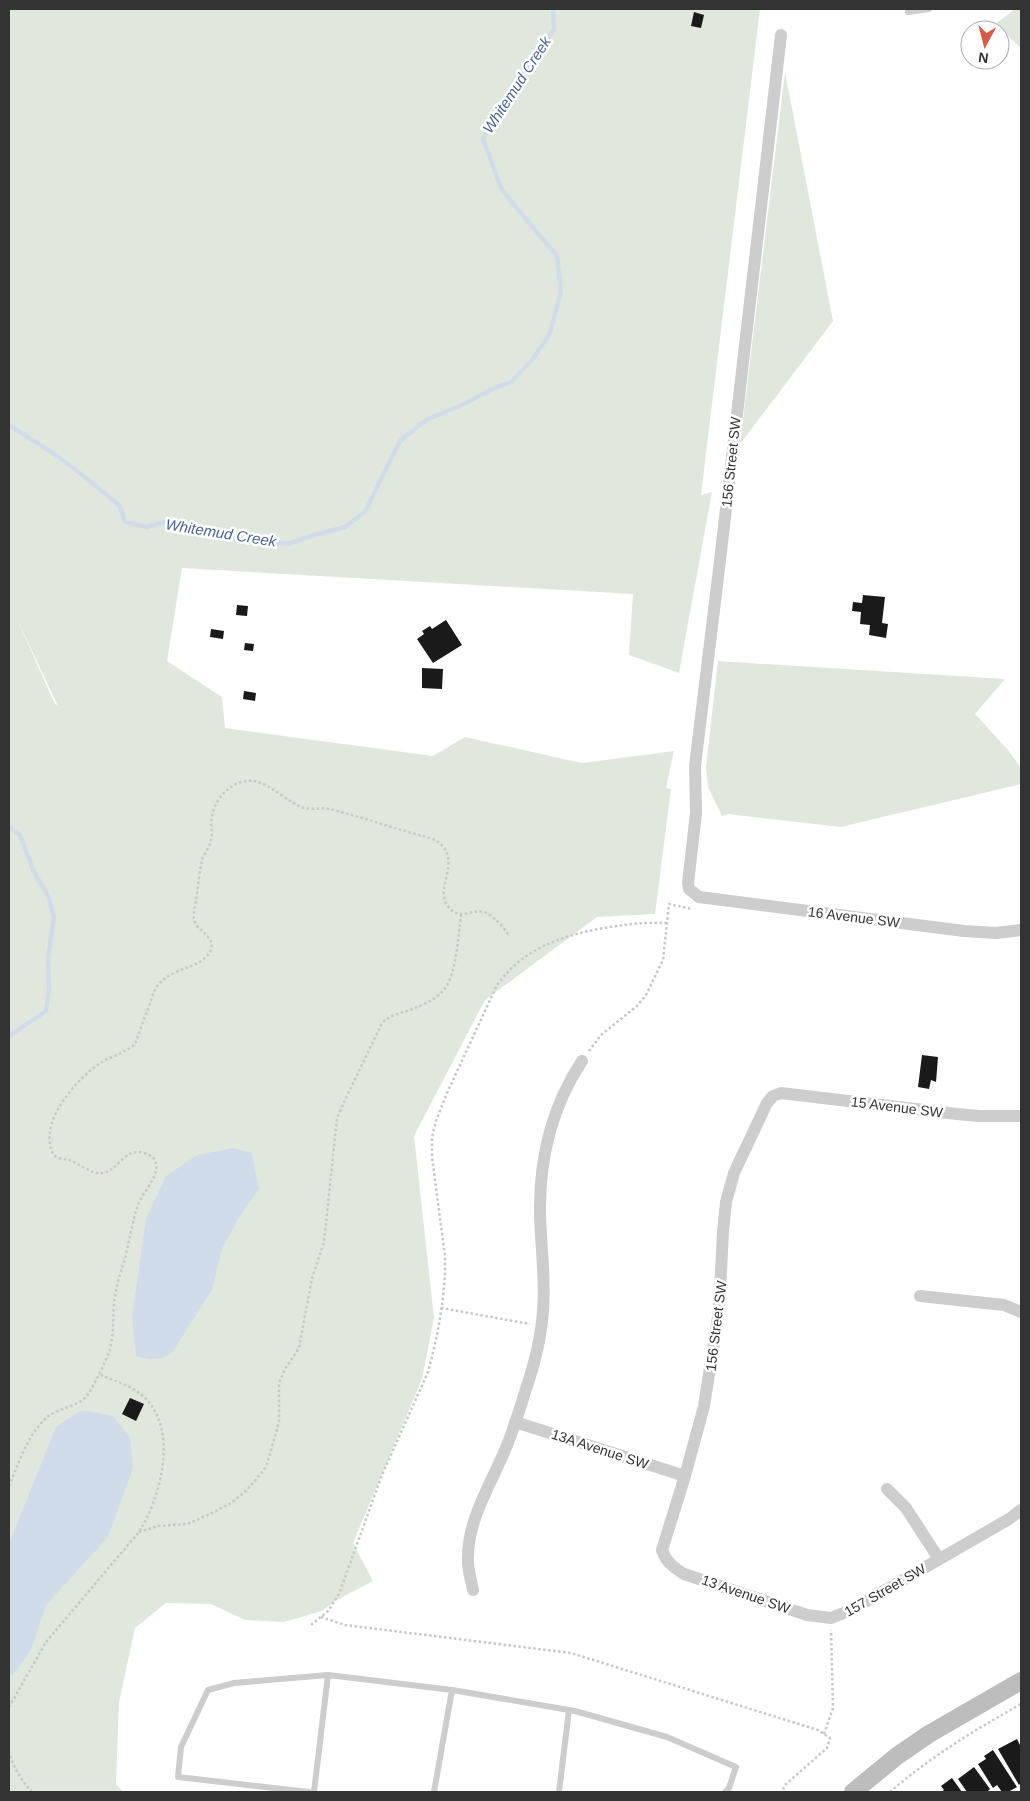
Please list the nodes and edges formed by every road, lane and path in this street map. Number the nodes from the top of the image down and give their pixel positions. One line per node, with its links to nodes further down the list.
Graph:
1 (929, 9): 2 (lane)
2 (908, 12)
3 (781, 35): 4 (street, 156 Street SW)
4 (689, 889): 8 (street, 16 Avenue SW)
5 (697, 910): 7 (path)
6 (461, 914): 9 (path); 17 (path); 23 (path)
7 (667, 923): 10 (path); 14 (path)
8 (1021, 930)
9 (510, 936)
10 (582, 1061): 16 (street)
11 (773, 1096): 12 (street, 15 Avenue SW); 19 (street, 156 Street SW)
12 (1021, 1116)
13 (920, 1296): 15 (street)
14 (441, 1308): 16 (path); 27 (path)
15 (1021, 1312)
16 (541, 1326): 18 (street)
17 (99, 1374): 20 (path); 23 (path)
18 (515, 1422): 19 (street, 13A Avenue SW); 26 (street)
19 (685, 1476): 25 (street, 156 Street SW)
20 (9, 1486)
21 (887, 1489): 24 (street, 157 Street SW)
22 (1021, 1510): 24 (street, 157 Street SW)
23 (139, 1532): 34 (path)
24 (939, 1559): 28 (street, 157 Street SW)
25 (665, 1560): 28 (street, 13 Avenue SW)
26 (473, 1590)
27 (321, 1617): 29 (path); 36 (path)
28 (831, 1618): 36 (path)
29 (311, 1625)
30 (328, 1675): 32 (lane); 40 (lane); 41 (lane)
31 (1021, 1681): 46 (main road)
32 (452, 1690): 35 (lane); 42 (lane)
33 (1021, 1704): 47 (path)
34 (9, 1707)
35 (569, 1710): 38 (lane); 43 (lane)
36 (824, 1734): 45 (path)
37 (9, 1751): 39 (path)
38 (727, 1790): 44 (lane)
39 (32, 1792)
40 (309, 1792)
41 (314, 1792)
42 (434, 1792)
43 (560, 1792)
44 (735, 1792)
45 (782, 1792)
46 (853, 1792)
47 (890, 1792)

